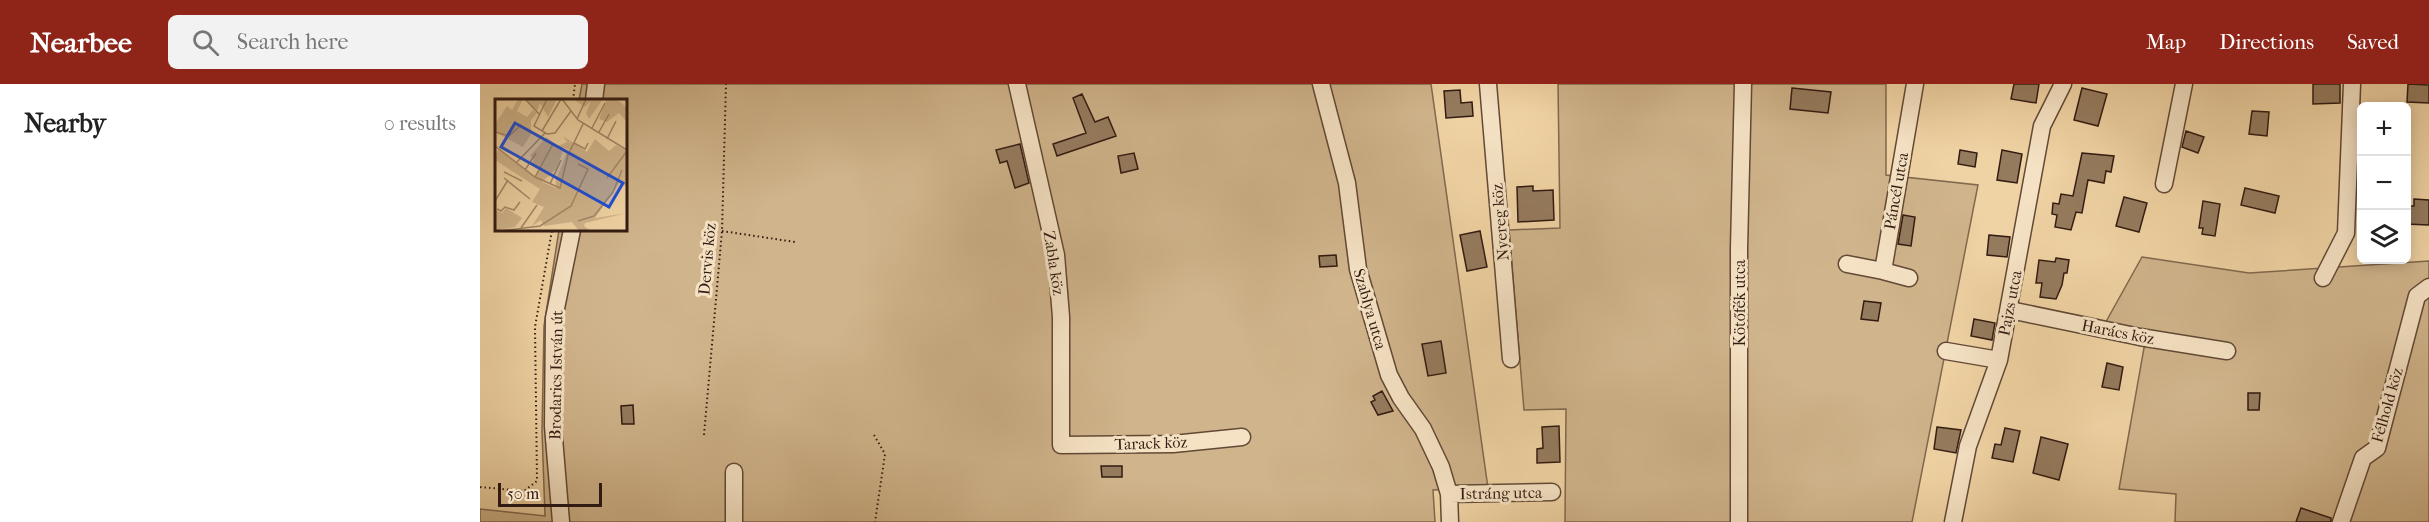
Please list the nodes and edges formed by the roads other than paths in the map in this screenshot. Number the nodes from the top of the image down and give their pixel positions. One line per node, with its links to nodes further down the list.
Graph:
1 (596, 84): 10 (street)
2 (1017, 84): 24 (street, Zabla köz)
3 (1321, 84): 27 (street, Szablya utca)
4 (1488, 84): 21 (street, Nyereg köz)
5 (1743, 84): 31 (street, Kötőfék utca)
6 (1915, 84): 14 (street, Páncél utca)
7 (2063, 84): 18 (street, Pajzs utca)
8 (2184, 84): 11 (street)
9 (2352, 84): 16 (street)
10 (594, 99)
11 (2164, 183)
12 (572, 231): 28 (street, Brodarics István út)
13 (1847, 264): 14 (street)
14 (1883, 271): 15 (street)
15 (1909, 278)
16 (2323, 278)
17 (2429, 287): 33 (street, Félhold köz)
18 (2010, 310): 20 (street, Harács köz); 22 (street, Pajzs utca)
19 (1946, 351): 22 (street)
20 (2227, 351)
21 (1512, 359)
22 (1999, 360): 32 (street, Pajzs utca)
23 (1242, 437): 24 (street, Tarack köz)
24 (1061, 445)
25 (734, 472): 29 (street)
26 (1552, 492): 27 (street, Istráng utca)
27 (1449, 494): 30 (street, Szablya utca)
28 (561, 522)
29 (734, 522)
30 (1450, 522)
31 (1739, 522)
32 (1953, 522)
33 (2341, 522)

